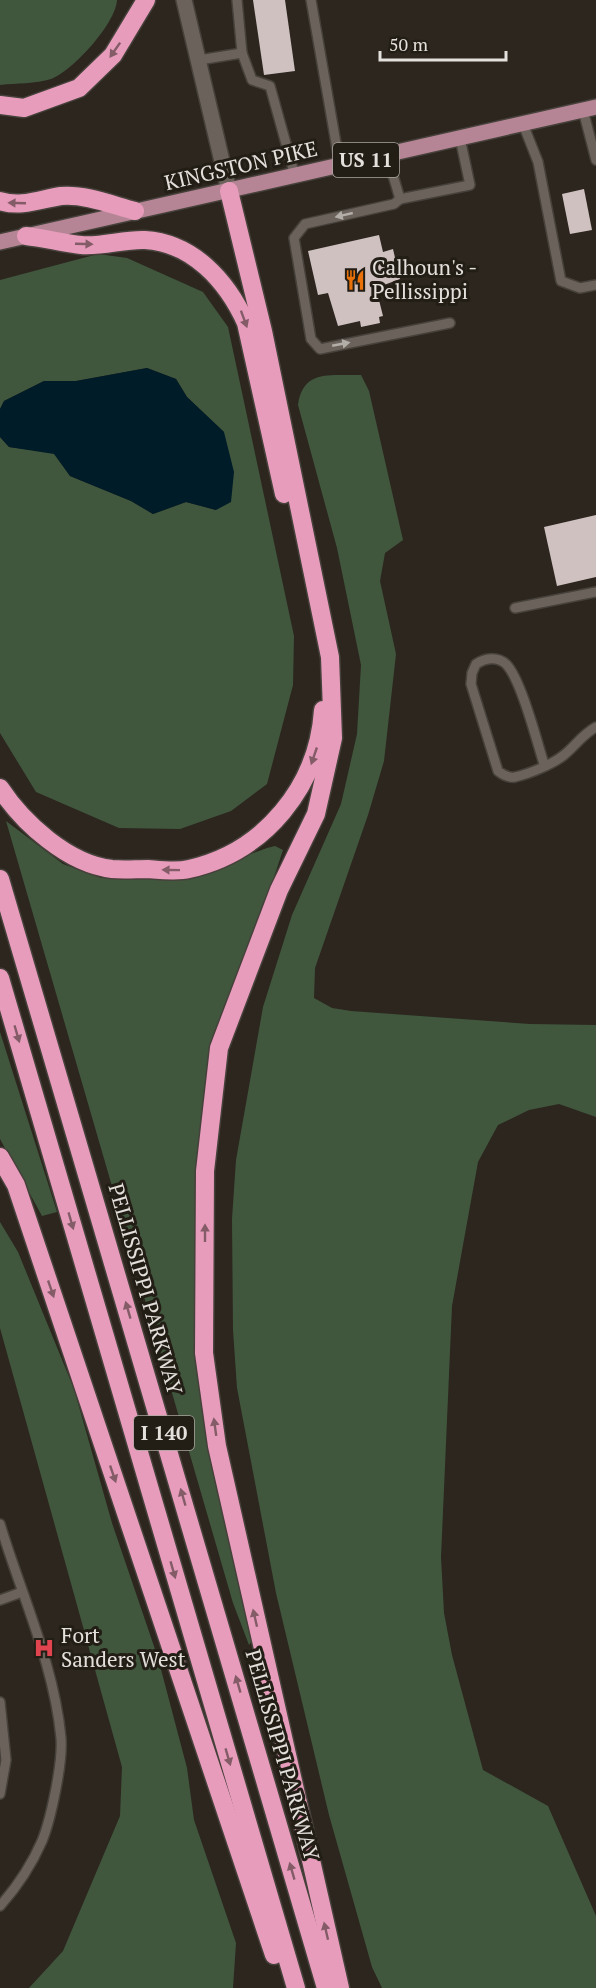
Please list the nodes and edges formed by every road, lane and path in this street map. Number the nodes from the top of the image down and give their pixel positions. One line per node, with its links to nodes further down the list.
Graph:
1 (146, 0): 7 (highway, one-way to 7)
2 (184, 0): 6 (street)
3 (237, 0): 5 (lane)
4 (311, 0): 13 (lane)
5 (242, 53): 6 (lane); 14 (lane)
6 (199, 60): 15 (street)
7 (0, 105)
8 (590, 108): 9 (main road, KINGSTON PIKE / US 11); 12 (lane)
9 (522, 124): 10 (main road, KINGSTON PIKE / US 11); 21 (lane)
10 (460, 138): 11 (main road, KINGSTON PIKE / US 11); 16 (lane)
11 (387, 155): 13 (main road, KINGSTON PIKE / US 11); 16 (lane)
12 (596, 160)
13 (340, 166): 14 (main road, KINGSTON PIKE / US 11)
14 (294, 176): 15 (main road, KINGSTON PIKE / US 11)
15 (229, 191): 18 (main road, KINGSTON PIKE / US 11); 40 (highway, one-way to 15)
16 (400, 199): 22 (lane, one-way to 22)
17 (0, 201): 18 (highway, one-way to 17)
18 (135, 211): 19 (main road, KINGSTON PIKE / US 11)
19 (26, 236): 20 (main road, KINGSTON PIKE / US 11); 27 (highway, one-way to 27)
20 (0, 242)
21 (596, 285)
22 (450, 323)
23 (596, 592): 24 (lane)
24 (515, 608)
25 (596, 727): 26 (lane)
26 (544, 764): 26 (lane)
27 (0, 788)
28 (0, 879): 39 (highway, PELLISSIPPI PARKWAY / I 140, one-way to 28)
29 (0, 978): 38 (highway, I 140, one-way to 38)
30 (0, 1157): 37 (highway, one-way to 37)
31 (0, 1524): 32 (lane)
32 (22, 1592): 33 (lane); 36 (lane)
33 (0, 1600)
34 (0, 1702): 35 (lane)
35 (0, 1794)
36 (0, 1906)
37 (284, 1988)
38 (296, 1988)
39 (326, 1988)
40 (340, 1988)

